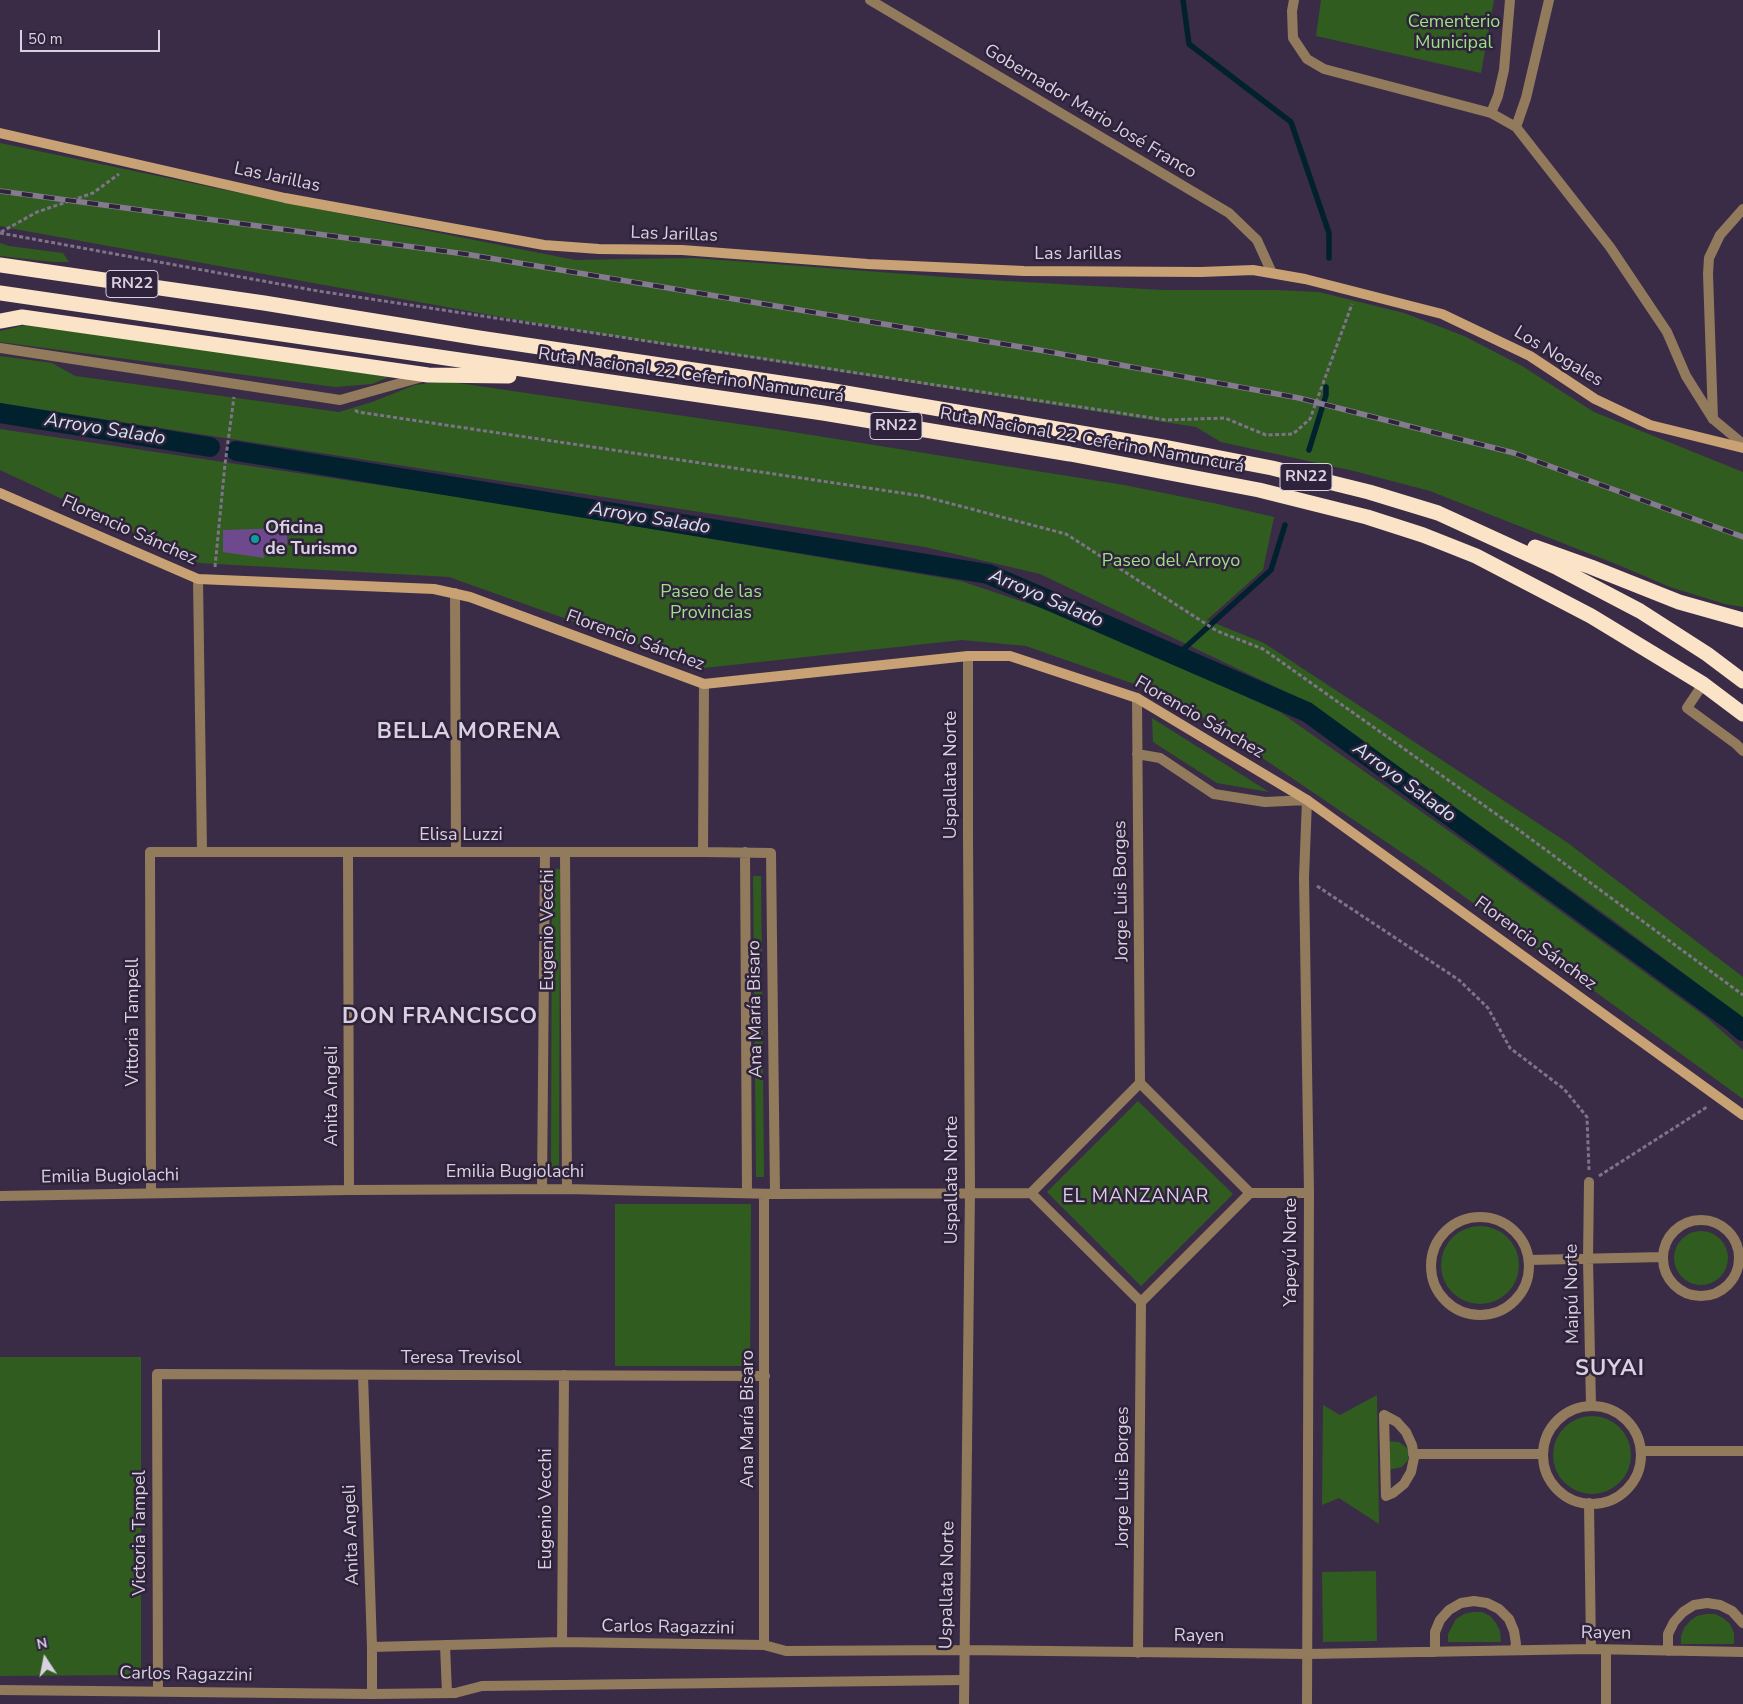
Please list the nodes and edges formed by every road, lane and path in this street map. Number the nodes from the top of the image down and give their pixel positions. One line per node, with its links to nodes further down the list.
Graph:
1 (870, 0): 12 (street, Gobernador Mario José Franco)
2 (1294, 0): 5 (street)
3 (1510, 0): 5 (street)
4 (1549, 0): 6 (street)
5 (1491, 113): 6 (street)
6 (1516, 127): 21 (street)
7 (0, 134): 8 (street, Las Jarillas)
8 (129, 162): 10 (path); 12 (street, Las Jarillas)
9 (1743, 209): 21 (street)
10 (0, 233): 13 (path)
11 (0, 265): 25 (highway, Ruta Nacional 22 Ceferino Namuncurá / RN22)
12 (1272, 274): 13 (street, Las Jarillas)
13 (1356, 292): 23 (street, Los Nogales)
14 (0, 293): 18 (highway, Ruta Nacional 22 Ceferino Namuncurá / RN22)
15 (0, 321): 17 (highway)
16 (0, 348): 19 (street)
17 (428, 375): 18 (highway); 20 (street)
18 (566, 376): 33 (highway, Ruta Nacional 22 Ceferino Namuncurá / RN22)
19 (236, 384): 20 (street); 27 (path)
20 (340, 400): 49 (path)
21 (1713, 418): 22 (street)
22 (1743, 444)
23 (1743, 448)
24 (0, 493): 26 (street, Florencio Sánchez)
25 (1438, 513): 29 (highway); 31 (highway, Ruta Nacional 22 Ceferino Namuncurá / RN22)
26 (198, 579): 27 (street, Florencio Sánchez); 40 (street)
27 (214, 580): 28 (street, Florencio Sánchez)
28 (455, 593): 32 (street, Florencio Sánchez); 42 (street)
29 (1743, 620)
30 (968, 656): 32 (street, Florencio Sánchez); 34 (street, Florencio Sánchez); 58 (street, Uspallata Norte)
31 (1743, 681)
32 (704, 684): 45 (street)
33 (1702, 684): 35 (highway, Ruta Nacional 22 Ceferino Namuncurá / RN22); 36 (street)
34 (1137, 698): 37 (street, Jorge Luis Borges); 38 (street, Florencio Sánchez)
35 (1743, 714)
36 (1743, 750)
37 (1137, 754): 38 (street); 50 (street, Jorge Luis Borges)
38 (1307, 800): 48 (street, Yapeyú Norte); 51 (street, Florencio Sánchez)
39 (150, 852): 40 (street, Elisa Luzzi); 57 (street, Vittoria Tampell)
40 (202, 852): 41 (street, Elisa Luzzi)
41 (348, 852): 42 (street, Elisa Luzzi); 56 (street, Anita Angeli)
42 (456, 852): 43 (street, Elisa Luzzi)
43 (545, 852): 44 (street, Elisa Luzzi); 54 (street, Eugenio Vecchi)
44 (565, 852): 45 (street, Elisa Luzzi); 55 (street, Eugenio Vecchi)
45 (703, 852): 46 (street, Elisa Luzzi)
46 (745, 852): 47 (street, Elisa Luzzi); 60 (street, Ana María Bisaro)
47 (771, 853): 64 (street, Ana María Bisaro)
48 (1304, 877): 53 (path); 62 (street, Yapeyú Norte)
49 (1743, 995)
50 (1140, 1083): 59 (street); 61 (street)
51 (1720, 1098): 52 (street, Florencio Sánchez); 53 (path)
52 (1743, 1115)
53 (1589, 1182): 68 (street, Maipú Norte)
54 (542, 1189): 55 (street, Emilia Bugiolachi); 56 (street, Emilia Bugiolachi)
55 (567, 1189): 60 (street, Emilia Bugiolachi)
56 (349, 1190): 57 (street, Emilia Bugiolachi)
57 (151, 1192): 65 (street, Emilia Bugiolachi)
58 (970, 1192): 59 (street, Emilia Bugiolachi); 64 (street, Emilia Bugiolachi); 87 (street, Uspallata Norte)
59 (1031, 1192): 70 (street)
60 (747, 1193): 63 (street, Emilia Bugiolachi)
61 (1250, 1193): 62 (street); 70 (street)
62 (1309, 1193): 94 (street, Yapeyú Norte)
63 (764, 1194): 64 (street, Emilia Bugiolachi); 74 (street, Ana María Bisaro)
64 (775, 1194)
65 (0, 1196)
66 (1663, 1257): 67 (street); 67 (street); 68 (street)
67 (1741, 1257)
68 (1588, 1259): 69 (street); 75 (street, Maipú Norte)
69 (1529, 1260): 69 (street)
70 (1141, 1302): 93 (street, Jorge Luis Borges)
71 (157, 1374): 72 (street, Teresa Trevisol); 97 (street, Victoria Tampel)
72 (363, 1375): 73 (street, Teresa Trevisol); 85 (street, Anita Angeli)
73 (564, 1375): 74 (street, Teresa Trevisol); 82 (street, Eugenio Vecchi)
74 (765, 1376): 84 (street, Ana María Bisaro)
75 (1591, 1406): 76 (street); 79 (street)
76 (1641, 1450): 77 (street); 80 (street)
77 (1743, 1451)
78 (1413, 1454): 78 (street); 79 (street)
79 (1543, 1454): 80 (street)
80 (1589, 1503): 86 (street)
81 (1743, 1623): 90 (street)
82 (562, 1642): 83 (street, Carlos Ragazzini); 84 (street, Carlos Ragazzini)
83 (445, 1645): 85 (street, Carlos Ragazzini); 100 (street)
84 (764, 1645): 87 (street, Carlos Ragazzini)
85 (372, 1647): 101 (street, Anita Angeli)
86 (1591, 1649): 88 (street, Rayen); 89 (street, Rayen)
87 (963, 1650): 93 (street, Rayen); 95 (street, Uspallata Norte)
88 (1514, 1650): 91 (street, Rayen); 91 (street)
89 (1606, 1650): 90 (street, Rayen); 107 (street)
90 (1668, 1651): 92 (street, Rayen)
91 (1435, 1652): 94 (street, Rayen)
92 (1743, 1652)
93 (1138, 1653): 94 (street, Rayen)
94 (1306, 1654): 106 (street, Yapeyú Norte)
95 (963, 1680): 100 (street, Carlos Ragazzini); 105 (street, Uspallata Norte)
96 (0, 1690): 97 (street, Carlos Ragazzini)
97 (158, 1691): 98 (street, Carlos Ragazzini)
98 (246, 1692): 99 (street, Carlos Ragazzini); 103 (street)
99 (300, 1693): 101 (street, Carlos Ragazzini); 104 (street)
100 (451, 1693): 102 (street, Carlos Ragazzini)
101 (372, 1694): 102 (street, Carlos Ragazzini)
102 (386, 1699)
103 (246, 1704)
104 (300, 1704)
105 (964, 1704)
106 (1307, 1704)
107 (1606, 1704)

